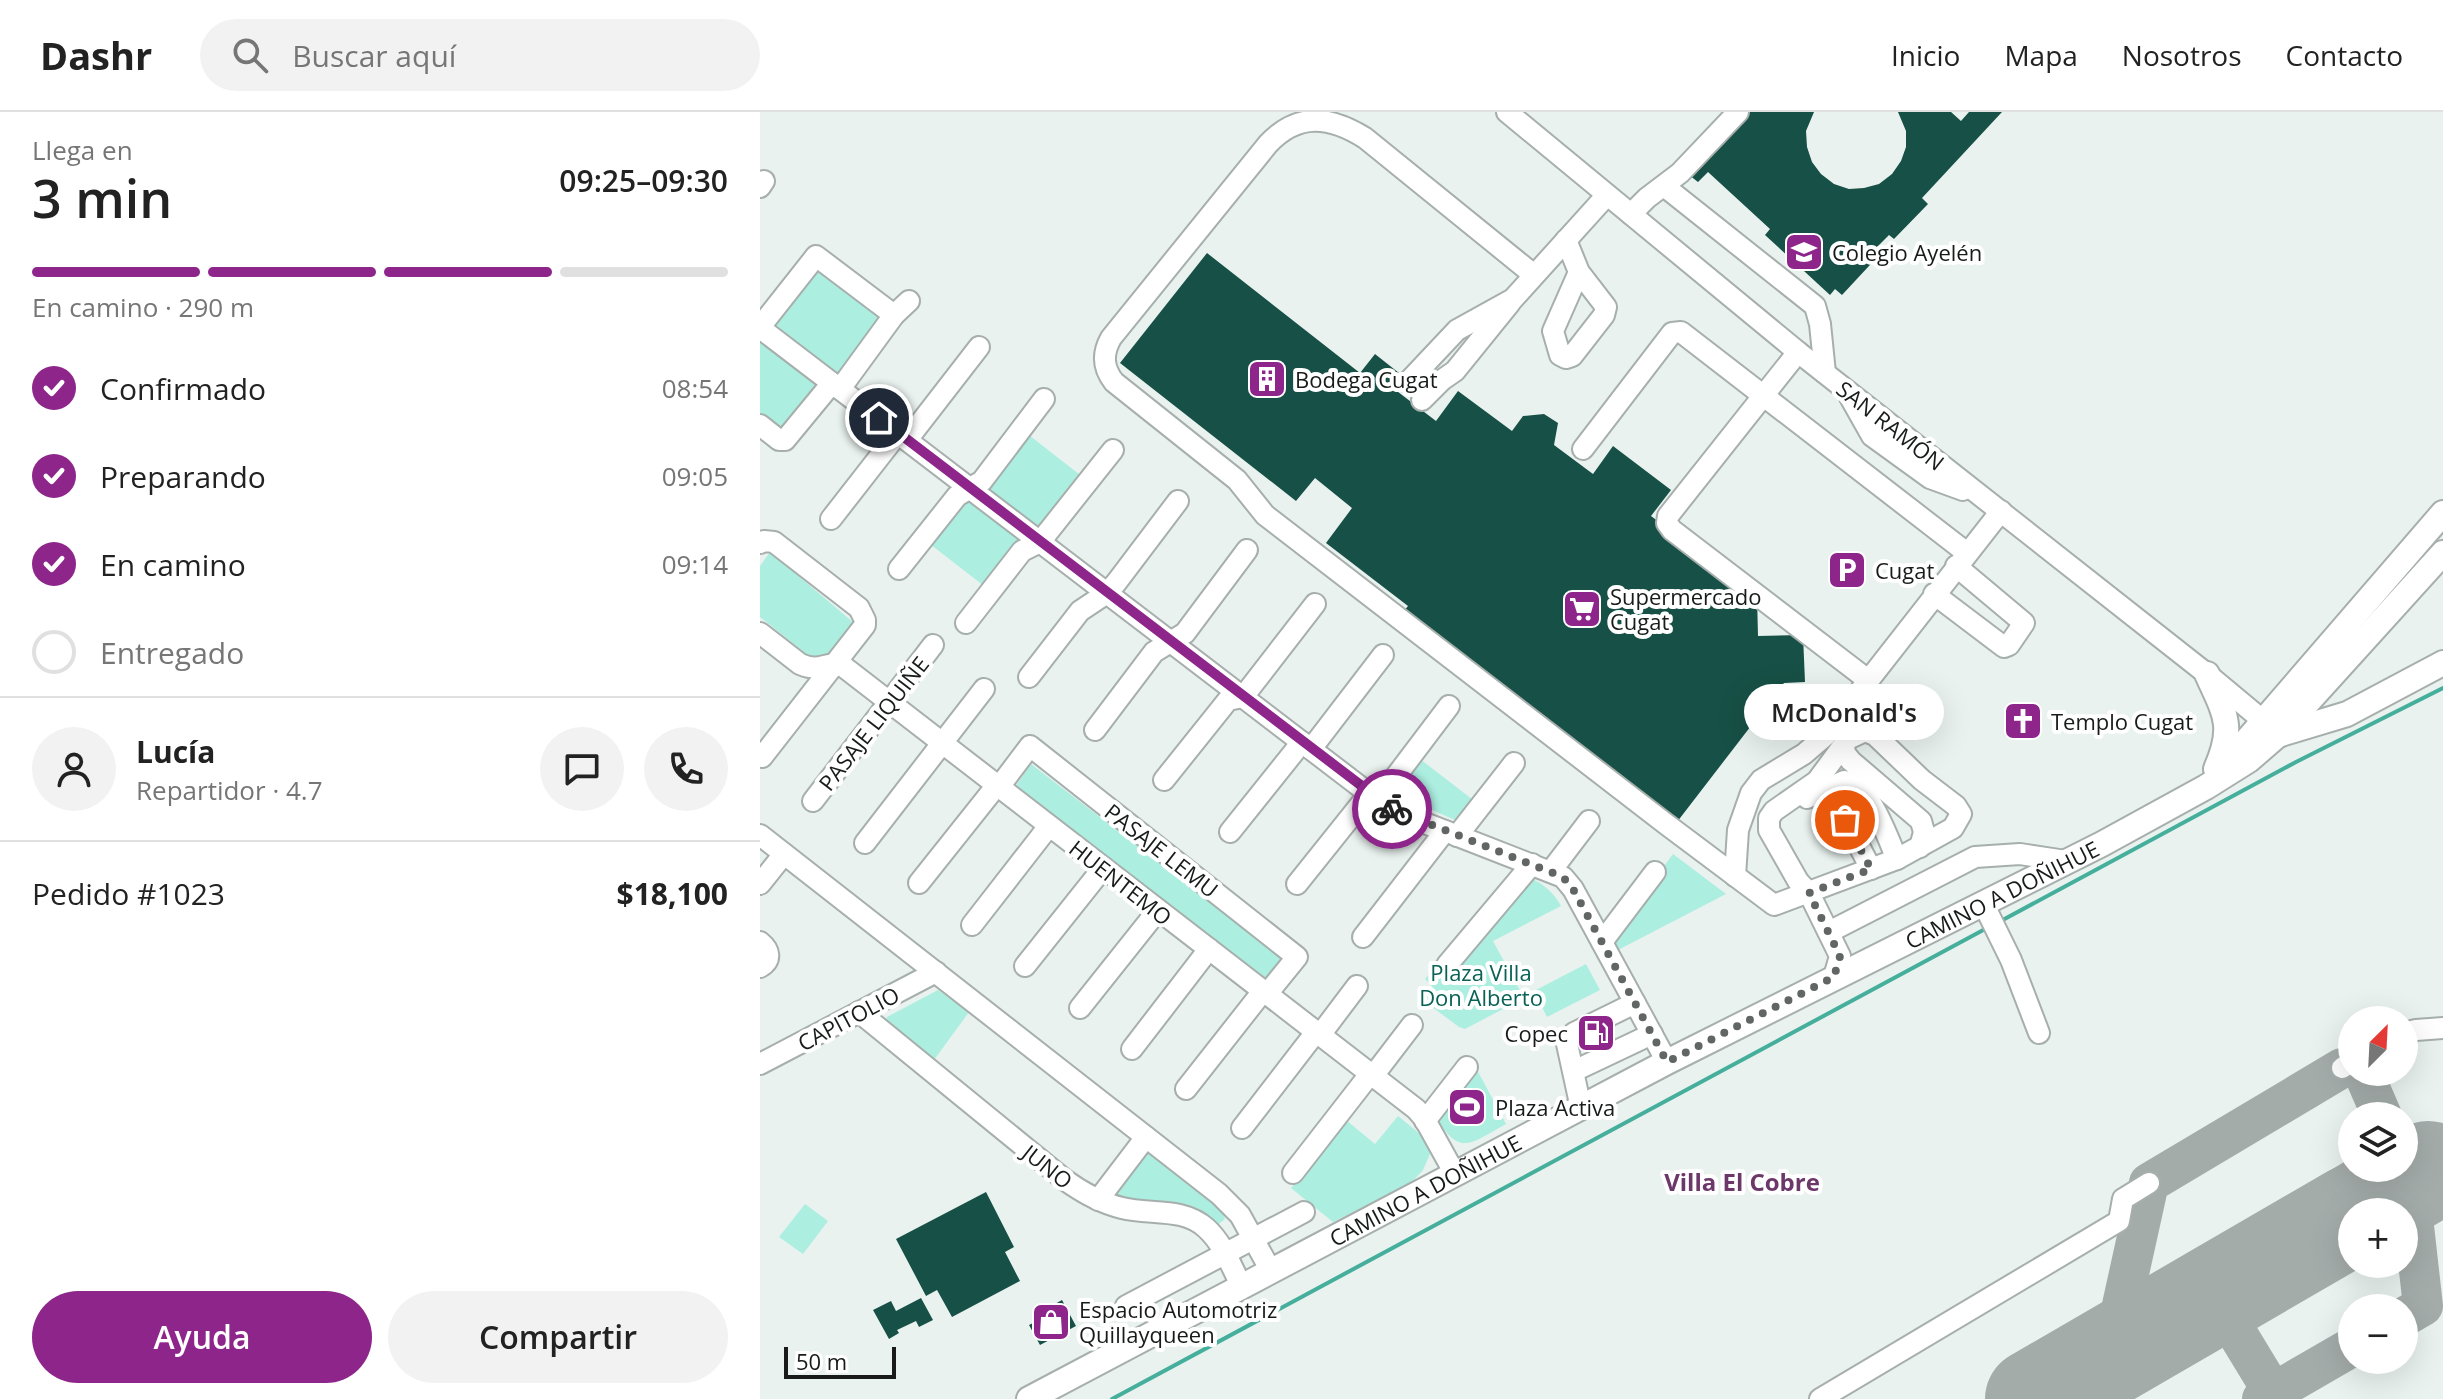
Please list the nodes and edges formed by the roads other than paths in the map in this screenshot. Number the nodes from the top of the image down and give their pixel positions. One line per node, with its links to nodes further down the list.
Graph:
1 (1507, 112): 4 (street, SAN RAMÓN)
2 (1738, 112): 3 (street)
3 (1664, 186): 5 (street); 13 (street)
4 (1607, 195): 5 (street, SAN RAMÓN); 6 (street)
5 (1631, 214): 12 (street, SAN RAMÓN)
6 (1566, 240): 7 (street); 8 (street)
7 (1579, 272)
8 (1534, 275): 9 (street); 83 (street)
9 (1513, 299): 14 (street); 19 (street)
10 (760, 328): 15 (street); 15 (street)
11 (979, 347): 21 (street)
12 (1798, 352): 13 (street, SAN RAMÓN); 17 (street)
13 (1825, 373): 16 (street, SAN RAMÓN)
14 (1408, 382)
15 (836, 386): 20 (street); 21 (street)
16 (1846, 390): 24 (street); 25 (street, SAN RAMÓN)
17 (1764, 395): 22 (street); 36 (street); 50 (street)
18 (1044, 399): 26 (street)
19 (1422, 400)
20 (760, 425)
21 (902, 436): 26 (street); 31 (street)
22 (1583, 449)
23 (1113, 450): 32 (street)
24 (1900, 456): 25 (street); 27 (street)
25 (1948, 470): 27 (street, SAN RAMÓN)
26 (970, 488): 32 (street); 37 (street)
27 (1982, 497): 29 (street, SAN RAMÓN)
28 (1178, 501): 38 (street)
29 (2001, 511): 36 (street); 48 (street, SAN RAMÓN)
30 (2443, 513): 55 (main road)
31 (831, 519)
32 (1040, 542): 38 (street); 41 (street)
33 (760, 543): 47 (street)
34 (1247, 550): 43 (street)
35 (2443, 553): 55 (main road)
36 (1962, 560): 39 (street); 39 (street)
37 (899, 569)
38 (1107, 593): 43 (street); 49 (street)
39 (1934, 594): 50 (street)
40 (1315, 604): 52 (street)
41 (966, 623)
42 (763, 640): 47 (street)
43 (1171, 642): 52 (street); 56 (street)
44 (933, 645): 53 (street, PASAJE LIQUIÑE)
45 (1383, 655): 58 (street)
46 (2443, 663): 55 (main road)
47 (836, 664): 53 (street, HUENTEMO); 60 (street)
48 (2207, 674): 55 (street, SAN RAMÓN); 64 (main road)
49 (1029, 677)
50 (1868, 680): 83 (street)
51 (984, 689): 57 (street)
52 (1243, 697): 58 (street); 62 (street)
53 (889, 702): 57 (street, HUENTEMO); 66 (street, PASAJE LIQUIÑE)
54 (1449, 706): 65 (street)
55 (2271, 727): 64 (main road, CAMINO A DOÑIHUE)
56 (1095, 730)
57 (942, 743): 63 (street, HUENTEMO); 74 (street)
58 (1306, 745): 65 (street); 71 (street)
59 (1843, 746): 67 (street); 75 (street); 75 (street)
60 (762, 757)
61 (1514, 763): 72 (street)
62 (1164, 780)
63 (998, 786): 70 (street, HUENTEMO); 84 (street); 102 (street, PASAJE LEMU)
64 (2206, 787): 78 (main road, CAMINO A DOÑIHUE)
65 (1374, 797): 72 (street); 86 (street)
66 (813, 801)
67 (1786, 803): 77 (street); 87 (street)
68 (1841, 811): 81 (street)
69 (1589, 821): 79 (street)
70 (1049, 826): 80 (street, HUENTEMO); 90 (street)
71 (1230, 832)
72 (1451, 834): 79 (street); 92 (street)
73 (760, 835): 76 (street)
74 (865, 843)
75 (1920, 847): 77 (street)
76 (784, 854): 85 (street); 99 (street)
77 (1897, 859): 81 (street)
78 (2066, 861): 88 (main road, CAMINO A DOÑIHUE); 91 (street)
79 (1541, 867): 94 (street); 96 (street)
80 (1103, 868): 89 (street, HUENTEMO); 97 (street)
81 (1871, 869): 87 (street)
82 (1655, 872): 94 (street)
83 (1735, 876): 87 (street)
84 (919, 883)
85 (760, 884)
86 (1297, 884)
87 (1809, 893): 91 (street)
88 (1983, 903): 100 (main road, CAMINO A DOÑIHUE); 109 (street)
89 (1158, 910): 95 (street, HUENTEMO); 104 (street)
90 (972, 925)
91 (1829, 932): 100 (street)
92 (1363, 937)
93 (760, 942): 98 (street)
94 (1602, 942): 103 (street)
95 (1209, 949): 102 (street, HUENTEMO); 112 (street)
96 (1447, 965)
97 (1025, 966)
98 (760, 967)
99 (936, 972): 105 (street, CAPITOLIO); 122 (street)
100 (1834, 977): 113 (main road, CAMINO A DOÑIHUE)
101 (1357, 986): 110 (street)
102 (1265, 992): 110 (street, HUENTEMO); 118 (street, PASAJE LEMU)
103 (1635, 1003): 111 (street); 116 (street)
104 (1080, 1008)
105 (859, 1012): 114 (street, CAPITOLIO); 126 (street, JUNO)
106 (1412, 1025): 117 (street)
107 (2443, 1028): 108 (street)
108 (2418, 1030)
109 (2039, 1033)
110 (1318, 1034): 117 (street, HUENTEMO); 121 (street)
111 (1652, 1034): 113 (street); 116 (street)
112 (1132, 1049)
113 (1667, 1062): 119 (main road, CAMINO A DOÑIHUE)
114 (760, 1064)
115 (1467, 1067): 120 (street)
116 (1574, 1071): 119 (street)
117 (1372, 1075): 120 (street, HUENTEMO); 123 (street)
118 (1186, 1089)
119 (1581, 1108): 124 (main road, CAMINO A DOÑIHUE)
120 (1425, 1121): 124 (street, HUENTEMO)
121 (1242, 1128)
122 (1146, 1137): 126 (street); 128 (street)
123 (1293, 1173)
124 (1455, 1174): 130 (main road, CAMINO A DOÑIHUE)
125 (2149, 1183): 134 (street)
126 (1098, 1200): 129 (street, JUNO)
127 (1304, 1212): 128 (street)
128 (1254, 1239): 129 (street); 130 (street)
129 (1224, 1254): 131 (street, JUNO); 132 (street)
130 (1271, 1271): 131 (main road, CAMINO A DOÑIHUE)
131 (1242, 1287): 133 (main road, CAMINO A DOÑIHUE)
132 (1126, 1306)
133 (1029, 1399)
134 (1820, 1399)

